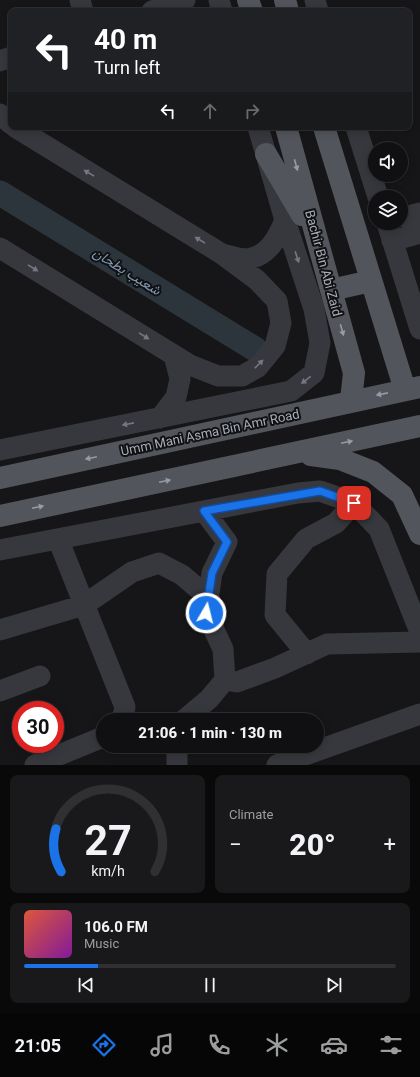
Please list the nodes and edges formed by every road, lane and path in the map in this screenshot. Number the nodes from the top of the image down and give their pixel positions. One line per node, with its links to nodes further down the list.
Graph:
1 (185, 0): 2 (street)
2 (161, 8)
3 (0, 114): 4 (street)
4 (8, 121)
5 (20, 130): 19 (street, one-way to 5)
6 (259, 130): 10 (street)
7 (287, 130): 17 (main road, Bachir Bin Abi Zaid, one-way to 17)
8 (325, 130): 20 (main road)
9 (357, 130): 11 (street)
10 (266, 154): 14 (street); 17 (main road)
11 (376, 190)
12 (420, 213): 13 (street)
13 (408, 216)
14 (285, 220): 19 (street); 26 (street, one-way to 26)
15 (389, 232): 16 (street); 22 (street)
16 (420, 233)
17 (317, 239): 21 (main road, Bachir Bin Abi Zaid)
18 (0, 248): 23 (street, one-way to 23)
19 (222, 254): 23 (street, one-way to 19)
20 (371, 281): 21 (main road); 24 (main road)
21 (331, 290): 25 (main road, Bachir Bin Abi Zaid, one-way to 25)
22 (420, 329)
23 (174, 355): 26 (street)
24 (412, 388): 25 (main road, Umm Mani Asma Bin Amr Road, one-way to 25)
25 (351, 400): 30 (main road, Umm Mani Asma Bin Amr Road, one-way to 30)
26 (160, 418): 28 (street, one-way to 28)
27 (420, 426): 29 (main road, one-way to 27)
28 (0, 450)
29 (294, 453): 33 (main road, one-way to 29); 34 (main road)
30 (0, 478)
31 (354, 503): 32 (street); 40 (street); 42 (street)
32 (204, 511): 35 (street); 37 (street)
33 (0, 516)
34 (420, 534)
35 (58, 539): 36 (street); 38 (street)
36 (0, 550)
37 (209, 598): 38 (street); 44 (street)
38 (84, 605): 39 (street); 46 (street)
39 (0, 630)
40 (420, 632)
41 (420, 642): 42 (street)
42 (307, 654): 44 (street)
43 (40, 676): 45 (street)
44 (225, 680): 47 (street)
45 (0, 691)
46 (124, 713)
47 (192, 713)
48 (420, 714): 51 (street)
49 (96, 740): 52 (street)
50 (177, 753): 53 (street)
51 (290, 763)
52 (35, 765)
53 (177, 765)

